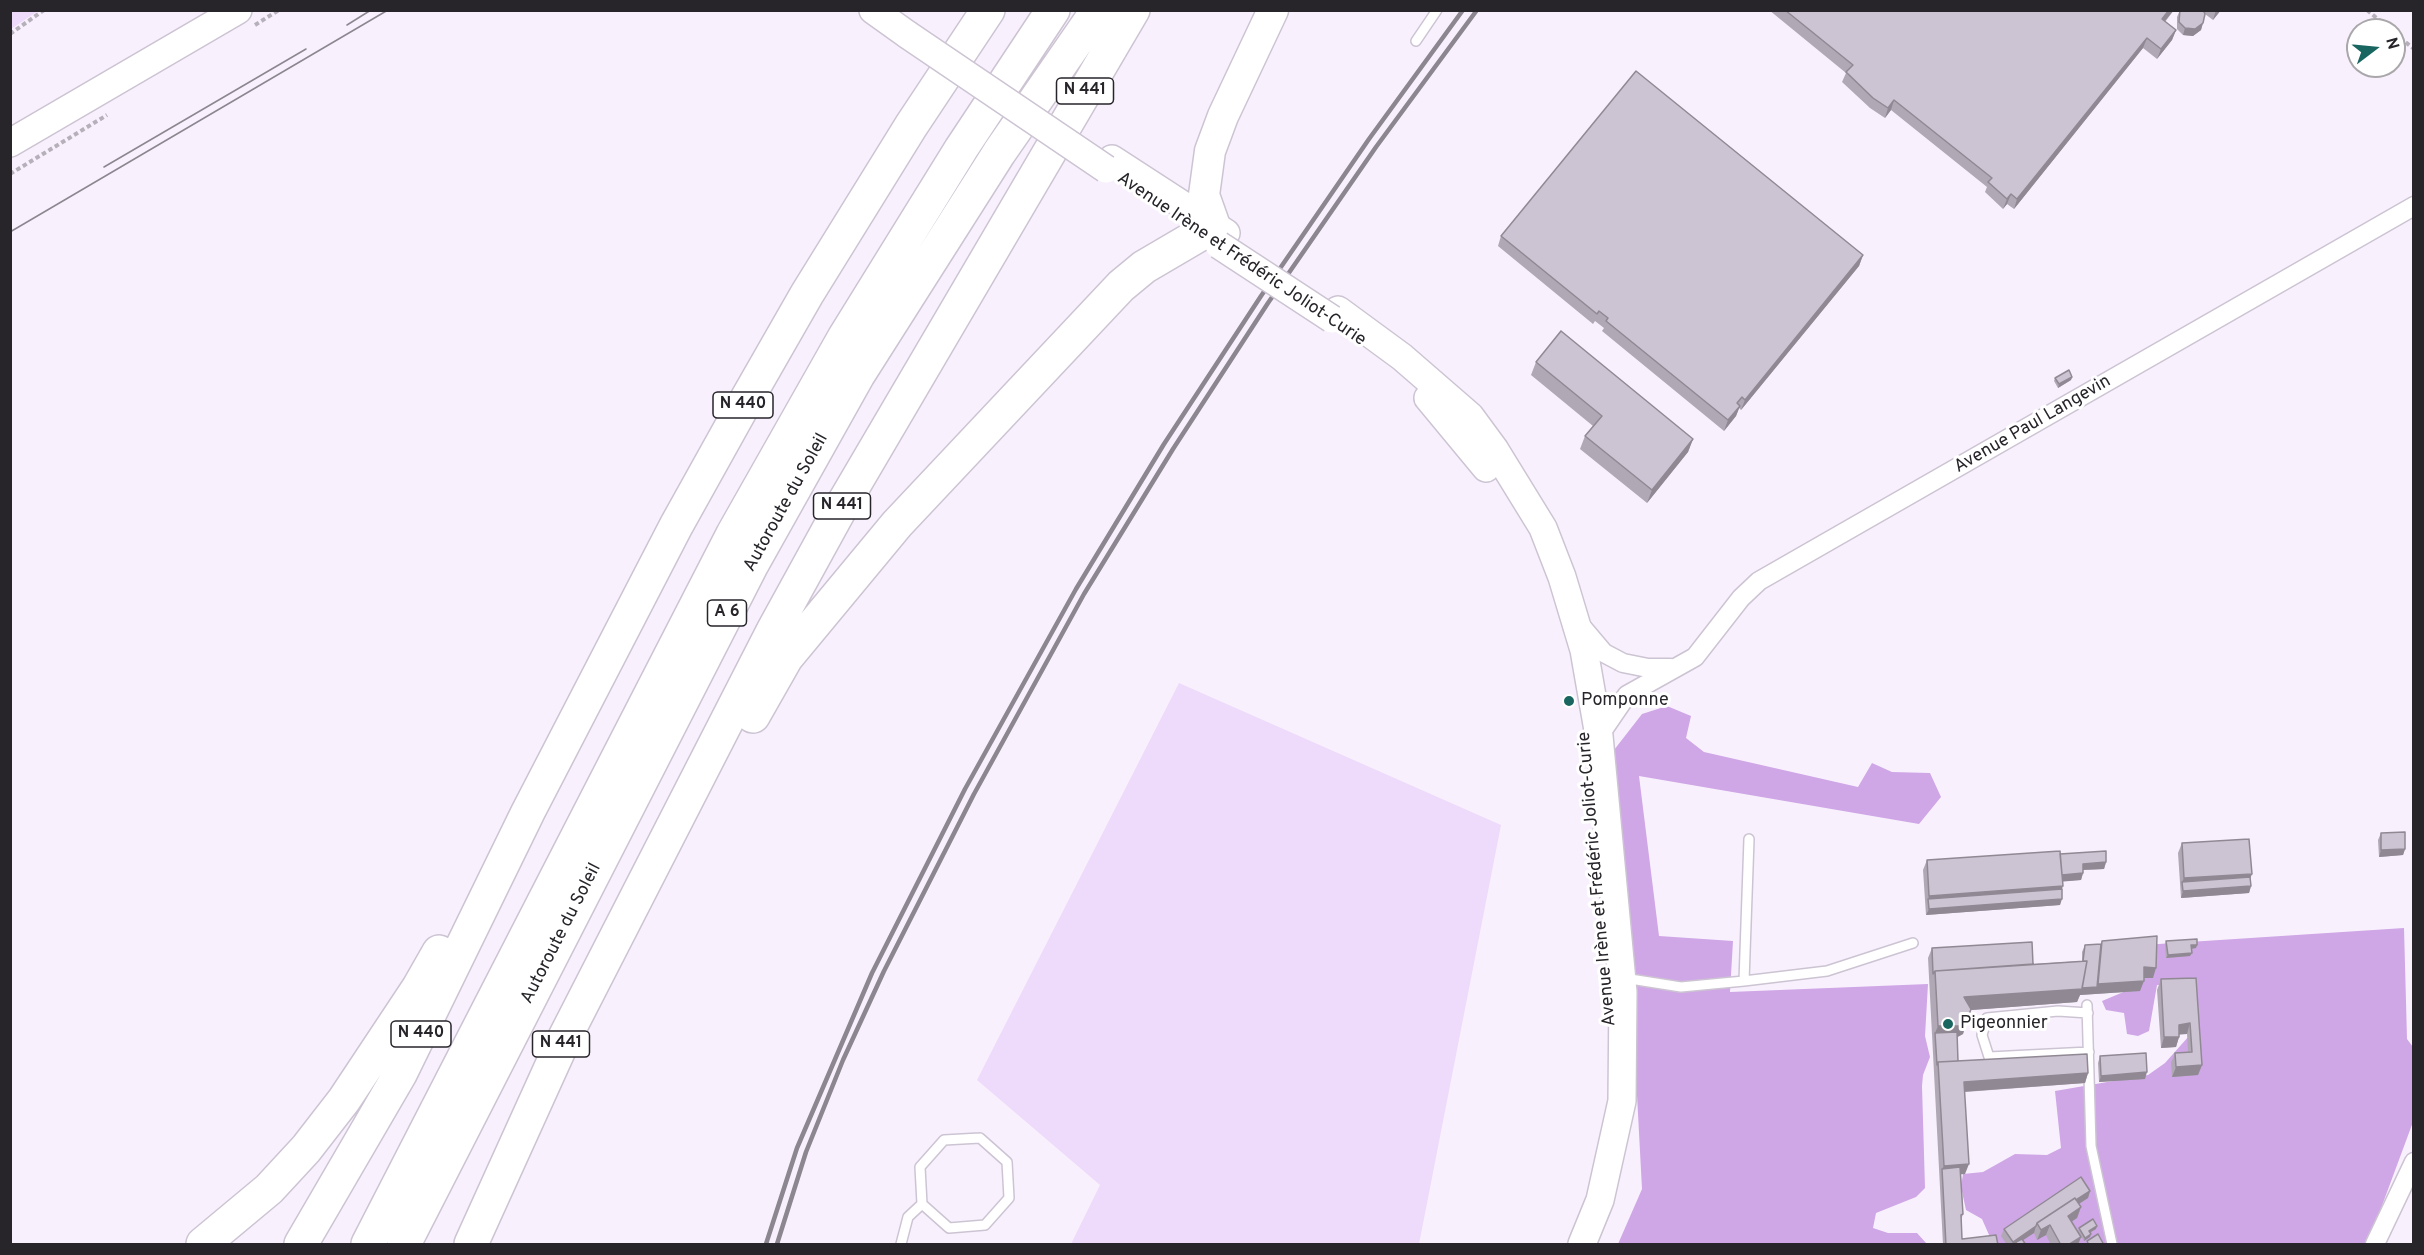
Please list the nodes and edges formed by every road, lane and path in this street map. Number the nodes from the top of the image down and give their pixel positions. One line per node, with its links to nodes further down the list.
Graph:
1 (44, 10): 12 (path)
2 (238, 10): 14 (main road)
3 (873, 10): 11 (main road, Avenue Irène et Frédéric Joliot-Curie)
4 (988, 10): 22 (highway, N 440)
5 (1053, 10): 33 (highway, Autoroute du Soleil / A 6)
6 (1098, 10): 34 (highway, Autoroute du Soleil / A 6)
7 (1133, 10): 15 (highway, N 441)
8 (1156, 10): 15 (highway)
9 (1273, 10): 17 (main road)
10 (1437, 10): 13 (lane)
11 (906, 24): 17 (main road, Avenue Irène et Frédéric Joliot-Curie, bridge)
12 (10, 34)
13 (1416, 40)
14 (10, 143)
15 (1039, 172): 24 (highway, N 441)
16 (2414, 206): 20 (street, Avenue Paul Langevin)
17 (1216, 235): 18 (main road, Avenue Irène et Frédéric Joliot-Curie, bridge); 24 (highway)
18 (1335, 315): 19 (main road, Avenue Irène et Frédéric Joliot-Curie); 37 (main road, Avenue Irène et Frédéric Joliot-Curie)
19 (1575, 619): 20 (street); 21 (main road, Avenue Irène et Frédéric Joliot-Curie)
20 (1673, 668): 21 (street, Avenue Paul Langevin)
21 (1599, 736): 26 (main road, Avenue Irène et Frédéric Joliot-Curie)
22 (526, 817): 31 (highway); 32 (highway, N 440)
23 (1749, 839): 27 (lane)
24 (663, 849): 35 (highway, N 441)
25 (1913, 943): 27 (lane)
26 (1621, 978): 27 (lane); 38 (main road, Avenue Irène et Frédéric Joliot-Curie)
27 (1744, 981)
28 (2089, 1052): 28 (lane); 39 (lane)
29 (2414, 1162): 40 (street)
30 (922, 1203): 30 (lane); 36 (lane)
31 (203, 1245)
32 (301, 1245)
33 (368, 1245)
34 (404, 1245)
35 (471, 1245)
36 (901, 1245)
37 (1568, 1245)
38 (1582, 1245)
39 (2112, 1245)
40 (2375, 1245)

